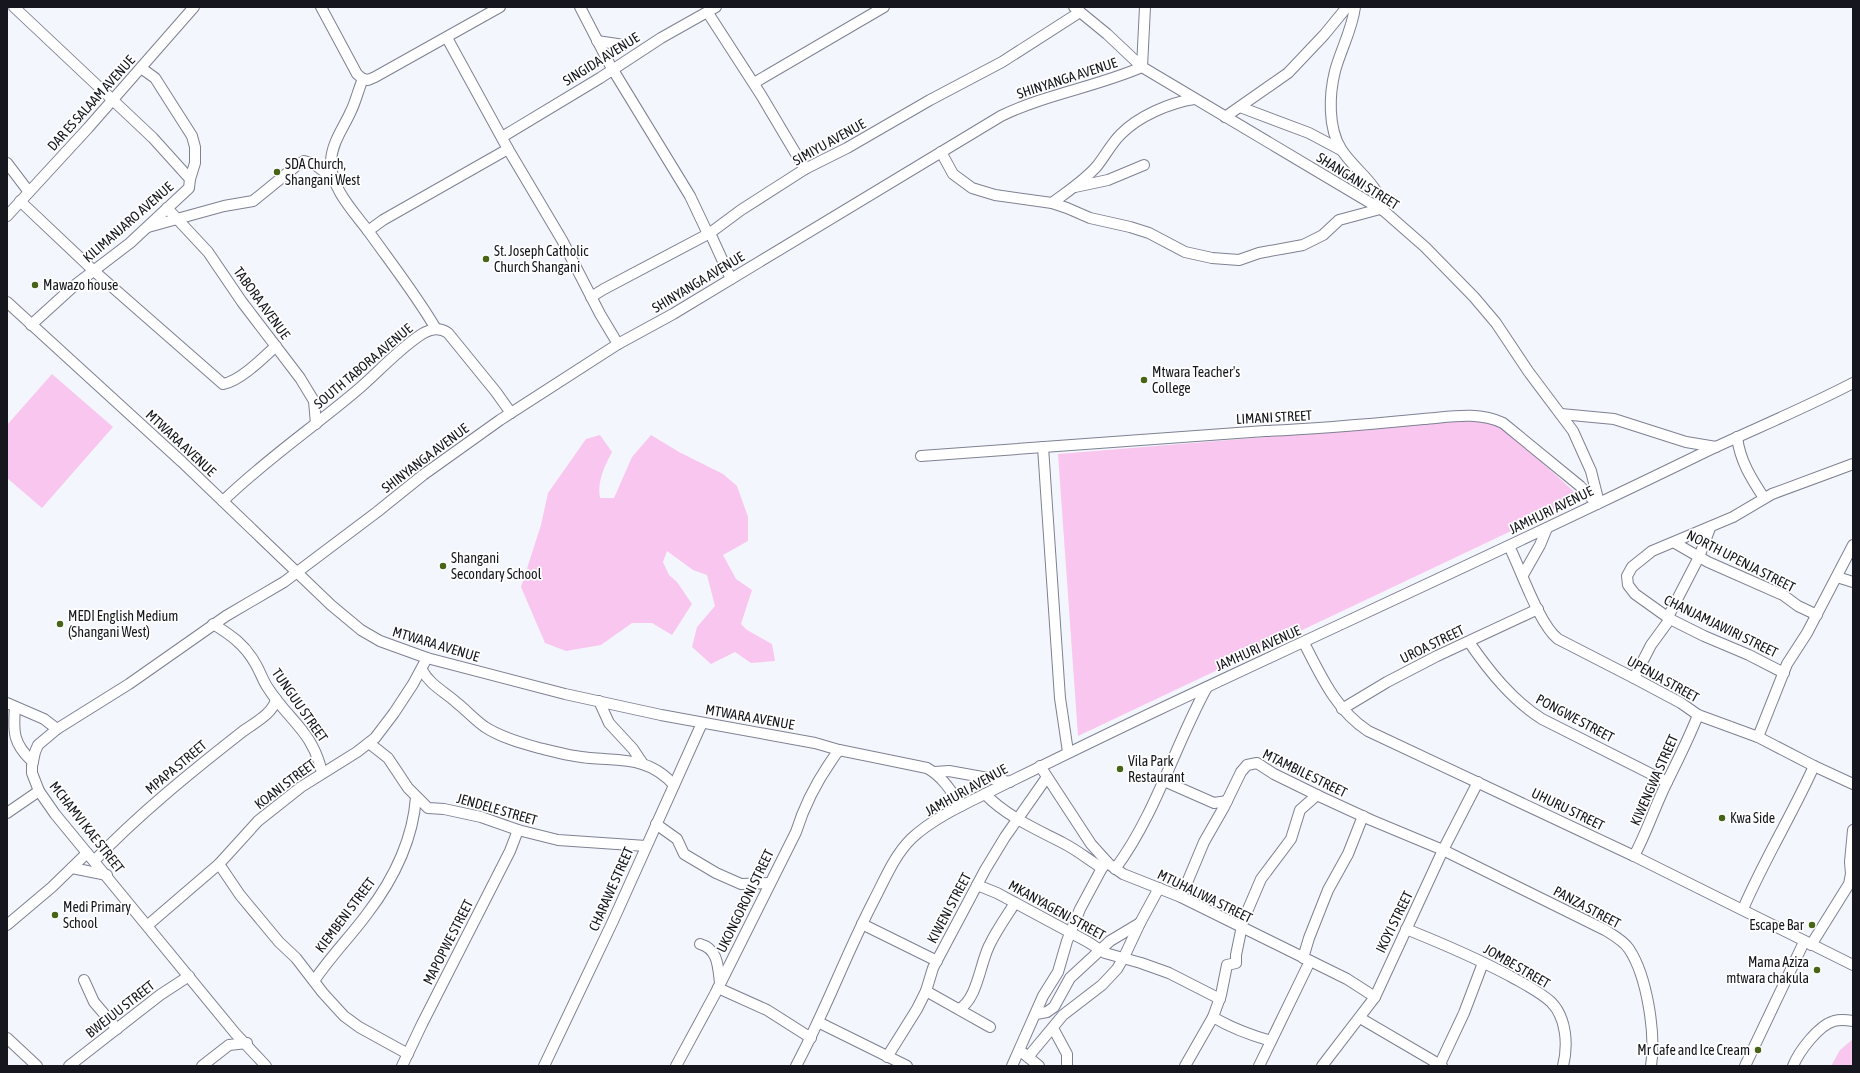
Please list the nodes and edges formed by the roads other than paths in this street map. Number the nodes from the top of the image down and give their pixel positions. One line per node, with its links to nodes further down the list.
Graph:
1 (14, 7): 22 (street, KILIMANJARO AVENUE)
2 (194, 7): 17 (street, DAR ES SALAAM AVENUE)
3 (321, 7): 19 (street)
4 (484, 7): 10 (street)
5 (580, 7): 14 (street)
6 (884, 7): 20 (street)
7 (1145, 7): 16 (street)
8 (1347, 7): 23 (street)
9 (1355, 7): 27 (street)
10 (497, 9): 13 (street)
11 (712, 10): 18 (street, SINGIDA AVENUE); 20 (street)
12 (1077, 10): 16 (street, SHANGANI STREET); 31 (street, SIMIYU AVENUE)
13 (447, 38): 19 (street); 25 (street)
14 (597, 41): 15 (street); 18 (street)
15 (624, 45)
16 (1142, 67): 21 (street, SHANGANI STREET); 28 (street, SHINYANGA AVENUE)
17 (141, 68): 22 (street, DAR ES SALAAM AVENUE); 32 (street)
18 (613, 69): 25 (street, SINGIDA AVENUE); 44 (street)
19 (363, 80): 33 (street)
20 (754, 83): 31 (street)
21 (1194, 99): 24 (street, SHANGANI STREET); 34 (street)
22 (113, 100): 32 (street, KILIMANJARO AVENUE); 35 (street, DAR ES SALAAM AVENUE)
23 (1240, 107): 24 (street); 27 (street)
24 (1226, 117): 39 (street, SHANGANI STREET)
25 (502, 137): 26 (street)
26 (508, 149): 43 (street); 47 (street)
27 (1342, 150): 39 (street)
28 (941, 152): 37 (street); 46 (street, SHINYANGA AVENUE)
29 (7, 163): 35 (street)
30 (1144, 165): 34 (street)
31 (805, 170): 44 (street, SIMIYU AVENUE)
32 (190, 179): 38 (street, KILIMANJARO AVENUE)
33 (334, 179): 41 (street); 43 (street)
34 (1075, 187): 37 (street)
35 (29, 192): 36 (street, DAR ES SALAAM AVENUE)
36 (20, 201): 40 (street, DAR ES SALAAM AVENUE); 45 (street)
37 (1052, 203): 39 (street)
38 (167, 208): 41 (street, TABORA AVENUE); 42 (street, KILIMANJARO AVENUE)
39 (1382, 210): 55 (street, SHANGANI STREET)
40 (7, 216)
41 (179, 220): 42 (street); 52 (street, TABORA AVENUE)
42 (146, 228): 45 (street, KILIMANJARO AVENUE)
43 (368, 231): 50 (street)
44 (709, 233): 46 (street); 47 (street, SIMIYU AVENUE)
45 (94, 271): 49 (street, KILIMANJARO AVENUE); 52 (street)
46 (731, 279): 51 (street, SHINYANGA AVENUE)
47 (591, 297): 51 (street)
48 (7, 302): 49 (street, MTWARA AVENUE)
49 (31, 325): 63 (street, MTWARA AVENUE)
50 (436, 329): 54 (street, SOUTH TABORA AVENUE); 56 (street, SOUTH TABORA AVENUE)
51 (618, 344): 54 (street, SHINYANGA AVENUE)
52 (276, 346): 56 (street, TABORA AVENUE)
53 (1853, 383): 57 (street, JAMHURI AVENUE)
54 (511, 413): 71 (street, SHINYANGA AVENUE)
55 (1561, 414): 59 (street); 64 (street, SHANGANI STREET)
56 (316, 424): 63 (street, SOUTH TABORA AVENUE)
57 (1737, 437): 59 (street, JAMHURI AVENUE); 62 (street)
58 (1043, 447): 60 (street, LIMANI STREET); 64 (street, LIMANI STREET); 98 (street)
59 (1716, 447): 64 (street, JAMHURI AVENUE)
60 (921, 456)
61 (1853, 464): 62 (street, CHANJAMJAWIRI STREET)
62 (1764, 498): 66 (street, CHANJAMJAWIRI STREET)
63 (223, 501): 71 (street, MTWARA AVENUE)
64 (1598, 504): 65 (street, JAMHURI AVENUE)
65 (1547, 528): 69 (street, JAMHURI AVENUE); 72 (street)
66 (1710, 528): 67 (street, CHANJAMJAWIRI STREET); 70 (street)
67 (1675, 543): 70 (street, NORTH UPENJA STREET); 77 (street, CHANJAMJAWIRI STREET)
68 (1853, 545): 73 (street)
69 (1509, 546): 72 (street, UPENJA STREET); 80 (street, JAMHURI AVENUE)
70 (1699, 557): 76 (street, NORTH UPENJA STREET); 77 (street)
71 (297, 573): 78 (street, MCHAMVI KAE STREET); 81 (street, MTWARA AVENUE)
72 (1523, 575): 75 (street, UPENJA STREET)
73 (1837, 577): 74 (street); 76 (street)
74 (1853, 582)
75 (1538, 609): 79 (street, UROA STREET); 84 (street, UPENJA STREET)
76 (1817, 615): 83 (street)
77 (1669, 618): 83 (street, CHANJAMJAWIRI STREET); 84 (street)
78 (213, 624): 86 (street, TUNGUU STREET); 94 (street, MCHAMVI KAE STREET)
79 (1469, 642): 89 (street, UROA STREET); 109 (street, PONGWE STREET)
80 (1304, 643): 85 (street, JAMHURI AVENUE); 89 (street, UHURU STREET)
81 (427, 658): 82 (street, KOANI STREET); 87 (street, MTWARA AVENUE)
82 (422, 670): 96 (street, KOANI STREET); 100 (street)
83 (1784, 673): 95 (street)
84 (1634, 678): 92 (street, UPENJA STREET)
85 (1207, 687): 98 (street, JAMHURI AVENUE); 106 (street)
86 (276, 699): 90 (street, TUNGUU STREET); 91 (street, MPAPA STREET)
87 (599, 701): 93 (street, MTWARA AVENUE); 100 (street)
88 (11, 705): 94 (street); 99 (street)
89 (1342, 709): 108 (street, UHURU STREET)
90 (288, 712): 91 (street); 104 (street, TUNGUU STREET)
91 (268, 714): 127 (street, MPAPA STREET)
92 (1698, 715): 95 (street, UPENJA STREET); 109 (street, KIWENGWA STREET)
93 (702, 723): 97 (street, MTWARA AVENUE); 111 (street, CHARAWE STREET)
94 (57, 729): 99 (street, MCHAMVI KAE STREET)
95 (1758, 737): 102 (street, UPENJA STREET)
96 (369, 743): 104 (street, KOANI STREET); 115 (street, JENDELE STREET)
97 (839, 750): 103 (street, MTWARA AVENUE); 132 (street, UKONGORONI STREET)
98 (1068, 752): 101 (street, JAMHURI AVENUE)
99 (33, 762): 112 (street, MCHAMVI KAE STREET)
100 (643, 764): 111 (street)
101 (1040, 766): 105 (street, MTUHALIWA STREET); 107 (street, JAMHURI AVENUE)
102 (1814, 766): 110 (street, UPENJA STREET); 138 (street)
103 (935, 772): 107 (street); 117 (street, MTWARA AVENUE)
104 (322, 773): 128 (street, KOANI STREET)
105 (1047, 777): 120 (street, KIWENI STREET); 129 (street, MTUHALIWA STREET)
106 (1164, 781): 116 (street); 129 (street)
107 (1010, 782): 113 (street, JAMHURI AVENUE)
108 (1478, 782): 125 (street, IKOYI STREET); 126 (street, UHURU STREET)
109 (1667, 782): 126 (street, KIWENGWA STREET)
110 (1853, 784)
111 (674, 785): 121 (street, CHARAWE STREET)
112 (39, 791): 118 (street); 127 (street, MCHAMVI KAE STREET)
113 (985, 794): 117 (street, JAMHURI AVENUE); 120 (street)
114 (1317, 795): 116 (street, MTAMBILE STREET); 119 (street, MTAMBILE STREET); 143 (street)
115 (416, 797): 122 (street, JENDELE STREET); 158 (street, KIEMBENI STREET)
116 (1227, 801): 136 (street, MTAMBILE STREET)
117 (961, 806): 140 (street, JAMHURI AVENUE)
118 (7, 813)
119 (1363, 816): 125 (street, MTAMBILE STREET); 152 (street)
120 (1018, 819): 129 (street); 133 (street, KIWENI STREET)
121 (656, 824): 124 (street, CHARAWE STREET); 132 (street)
122 (518, 830): 124 (street, JENDELE STREET); 177 (street, MAPOPWE STREET)
123 (1853, 830): 135 (street)
124 (646, 846): 186 (street, CHARAWE STREET)
125 (1443, 850): 144 (street, IKOYI STREET); 197 (street, PANZA STREET)
126 (1634, 856): 138 (street, UHURU STREET)
127 (91, 857): 130 (street, MPAPA STREET); 131 (street, MCHAMVI KAE STREET)
128 (219, 864): 142 (street, KOANI STREET); 158 (street, KIEMBENI STREET)
129 (1108, 866): 134 (street, MTUHALIWA STREET); 145 (street)
130 (72, 868): 131 (street); 141 (street, MPAPA STREET)
131 (107, 876): 142 (street, MCHAMVI KAE STREET)
132 (770, 883): 149 (street, UKONGORONI STREET)
133 (977, 885): 137 (street, MKANYAGENI STREET); 153 (street, KIWENI STREET)
134 (1159, 888): 136 (street, MTUHALIWA STREET); 139 (street)
135 (1849, 889): 146 (street)
136 (1180, 897): 143 (street, MTUHALIWA STREET)
137 (1014, 903): 145 (street, MKANYAGENI STREET); 163 (street)
138 (1743, 909): 146 (street, UHURU STREET)
139 (1140, 923): 148 (street); 150 (street)
140 (862, 924): 153 (street); 168 (street, JAMHURI AVENUE)
141 (7, 925)
142 (148, 925): 156 (street, MCHAMVI KAE STREET)
143 (1242, 929): 152 (street, MTUHALIWA STREET); 162 (street)
144 (1406, 929): 154 (street, JOMBE STREET); 161 (street, IKOYI STREET)
145 (1070, 933): 148 (street, MKANYAGENI STREET); 164 (street)
146 (1808, 943): 155 (street, UHURU STREET); 198 (street)
147 (700, 944): 151 (street)
148 (1099, 950): 150 (street, MKANYAGENI STREET); 164 (street)
149 (735, 953): 151 (street); 159 (street, UKONGORONI STREET)
150 (1124, 957): 162 (street, MKANYAGENI STREET); 170 (street)
151 (717, 959): 159 (street)
152 (1306, 960): 161 (street, MTUHALIWA STREET); 174 (street)
153 (937, 961): 160 (street, KIWENI STREET)
154 (1483, 963): 180 (street); 196 (street, JOMBE STREET)
155 (1853, 965)
156 (189, 976): 171 (street, BWEJUU STREET); 175 (street, MCHAMVI KAE STREET)
157 (84, 980): 171 (street)
158 (314, 981): 177 (street, KIEMBENI STREET)
159 (719, 986): 173 (street); 187 (street, UKONGORONI STREET)
160 (926, 991): 163 (street); 178 (street, KIWENI STREET)
161 (1375, 997): 166 (street, IKOYI STREET)
162 (1220, 999): 165 (street)
163 (959, 1009): 169 (street)
164 (1036, 1014): 176 (street)
165 (1213, 1017): 174 (street); 193 (street)
166 (1360, 1018): 180 (street); 195 (street, IKOYI STREET)
167 (1853, 1021): 199 (street)
168 (818, 1022): 173 (street, JAMHURI AVENUE); 178 (street)
169 (990, 1027)
170 (1053, 1028): 179 (street); 192 (street)
171 (117, 1029): 182 (street, BWEJUU STREET)
172 (7, 1038): 181 (street)
173 (811, 1038): 188 (street, JAMHURI AVENUE)
174 (1271, 1041): 194 (street)
175 (247, 1043): 183 (street); 184 (street, MCHAMVI KAE STREET)
176 (1018, 1049): 179 (street); 190 (street)
177 (408, 1054): 185 (street, MAPOPWE STREET)
178 (887, 1057): 189 (street)
179 (1028, 1057): 191 (street)
180 (1441, 1065)
181 (37, 1066)
182 (69, 1066)
183 (202, 1066)
184 (266, 1066)
185 (402, 1066)
186 (544, 1066)
187 (676, 1066)
188 (796, 1066)
189 (907, 1066)
190 (1012, 1066)
191 (1039, 1066)
192 (1067, 1066)
193 (1185, 1066)
194 (1259, 1066)
195 (1322, 1066)
196 (1563, 1066)
197 (1651, 1066)
198 (1745, 1066)
199 (1793, 1066)

